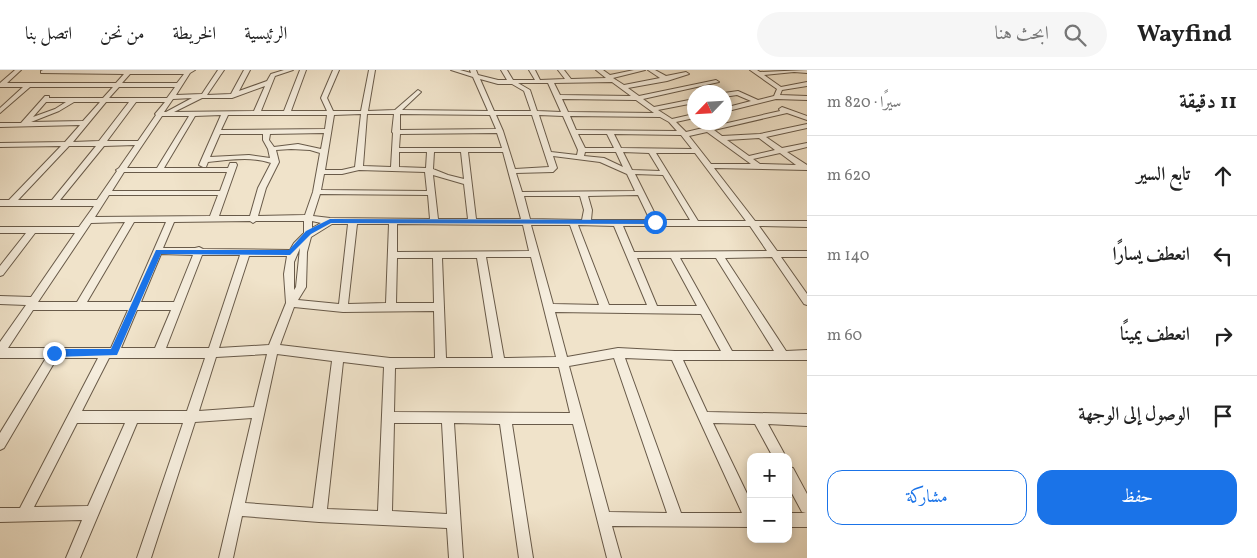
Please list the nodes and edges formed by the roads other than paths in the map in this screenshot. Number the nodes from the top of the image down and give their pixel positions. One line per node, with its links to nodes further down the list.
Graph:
1 (18, 70): 27 (street)
2 (26, 70): 27 (street)
3 (221, 70): 47 (street)
4 (247, 70): 48 (street)
5 (290, 70): 35 (street)
6 (303, 70): 77 (street)
7 (336, 70): 70 (street)
8 (372, 70): 71 (street)
9 (454, 70): 24 (street)
10 (504, 70): 31 (street)
11 (532, 70): 32 (street)
12 (561, 70): 30 (street)
13 (599, 70): 28 (street)
14 (642, 70): 28 (street)
15 (651, 70): 29 (street)
16 (753, 70): 26 (street)
17 (802, 70): 21 (street); 22 (street)
18 (44, 71): 23 (street); 38 (street)
19 (129, 71): 20 (street); 23 (street); 39 (street)
20 (190, 71): 40 (street)
21 (790, 71): 26 (street)
22 (807, 71)
23 (70, 73): 41 (street)
24 (474, 73): 31 (street); 78 (street)
25 (686, 74): 29 (street)
26 (759, 74): 44 (street)
27 (10, 78): 37 (street)
28 (611, 78): 30 (street); 42 (street)
29 (666, 79): 42 (street); 43 (street)
30 (569, 81): 33 (street)
31 (509, 82): 32 (street); 79 (street)
32 (539, 82): 33 (street)
33 (551, 82): 49 (street)
34 (716, 82): 43 (street)
35 (268, 83): 48 (street); 76 (street)
36 (807, 84): 44 (street)
37 (1, 85): 38 (street)
38 (29, 85): 41 (street); 56 (street)
39 (117, 85): 40 (street); 41 (street); 59 (street)
40 (178, 85): 51 (street)
41 (58, 86): 57 (street)
42 (623, 87): 53 (street)
43 (685, 89): 53 (street)
44 (780, 89): 50 (street)
45 (418, 92): 52 (street)
46 (732, 94): 62 (street)
47 (204, 95): 48 (street); 51 (street); 73 (street)
48 (234, 95)
49 (560, 97): 53 (street); 72 (street)
50 (776, 97): 54 (street); 62 (street)
51 (169, 98): 60 (street); 73 (street)
52 (412, 98): 68 (street); 69 (street)
53 (637, 98): 64 (street)
54 (807, 98)
55 (0, 99): 56 (street)
56 (12, 99): 65 (street)
57 (43, 100): 58 (street); 86 (street)
58 (73, 100): 59 (street); 86 (street)
59 (104, 100): 60 (street); 85 (street)
60 (134, 100): 102 (street)
61 (687, 102): 64 (street)
62 (762, 102): 63 (street); 66 (street); 67 (street)
63 (732, 108)
64 (653, 109): 81 (street)
65 (0, 111)
66 (787, 111): 82 (street); 87 (street)
67 (807, 111)
68 (397, 112): 69 (street); 71 (street); 95 (street)
69 (426, 112): 78 (street)
70 (332, 113): 71 (street); 77 (street); 91 (street)
71 (364, 113): 125 (street)
72 (564, 113): 79 (street); 80 (street); 96 (street)
73 (162, 114): 74 (street); 103 (street)
74 (193, 114): 75 (street); 127 (street)
75 (225, 114): 76 (street); 93 (street)
76 (257, 114): 77 (street)
77 (287, 114)
78 (492, 114): 79 (street); 92 (street)
79 (536, 114): 117 (street)
80 (633, 114): 81 (street); 97 (street)
81 (661, 115): 84 (street)
82 (807, 118)
83 (687, 119): 84 (street)
84 (671, 121): 99 (street)
85 (84, 122): 86 (street); 104 (street)
86 (25, 123): 88 (street)
87 (732, 124)
88 (0, 125)
89 (807, 126): 100 (street)
90 (708, 130): 99 (street); 101 (street)
91 (328, 131): 94 (street); 116 (street)
92 (500, 131): 95 (street); 111 (street)
93 (216, 132): 94 (street); 121 (street)
94 (267, 132): 107 (street)
95 (395, 132): 108 (street)
96 (574, 132): 98 (street); 118 (street)
97 (626, 132): 98 (street); 99 (street)
98 (610, 133): 112 (street)
99 (684, 134): 115 (street)
100 (760, 136): 101 (street); 114 (street)
101 (720, 138): 120 (street)
102 (100, 143): 103 (street); 104 (street); 147 (street)
103 (139, 143): 128 (street)
104 (67, 144): 105 (street); 146 (street)
105 (0, 145)
106 (807, 145): 114 (street)
107 (272, 149): 116 (street); 122 (street)
108 (395, 150): 109 (street); 131 (street)
109 (431, 150): 110 (street); 132 (street)
110 (464, 150): 111 (street); 137 (street)
111 (506, 150): 134 (street)
112 (618, 150): 113 (street); 118 (street); 135 (street)
113 (651, 150): 115 (street); 136 (street)
114 (781, 150): 120 (street); 126 (street)
115 (696, 151): 123 (street)
116 (323, 152): 133 (street)
117 (550, 154): 118 (street); 134 (street)
118 (581, 154): 135 (street)
119 (236, 158): 121 (street); 122 (street); 130 (street)
120 (748, 158): 124 (street)
121 (205, 160): 129 (street)
122 (275, 162): 155 (street)
123 (707, 166): 124 (street); 168 (street)
124 (759, 167): 126 (street)
125 (359, 168): 131 (street); 133 (street)
126 (806, 168)
127 (160, 169): 128 (street); 129 (street)
128 (120, 170): 139 (street)
129 (201, 170): 130 (street)
130 (230, 170): 140 (street)
131 (395, 170): 132 (street)
132 (429, 170): 137 (street); 141 (street)
133 (320, 172): 138 (street)
134 (512, 172): 143 (street)
135 (629, 172): 136 (street); 142 (street)
136 (664, 173): 167 (street)
137 (468, 183): 160 (street)
138 (317, 192): 141 (street); 150 (street)
139 (105, 193): 140 (street); 148 (street)
140 (223, 193): 154 (street)
141 (430, 193): 159 (street)
142 (640, 193): 144 (street); 166 (street)
143 (519, 194): 144 (street); 161 (street)
144 (583, 194): 149 (street)
145 (0, 203): 146 (street)
146 (11, 203): 147 (street)
147 (54, 203): 148 (street)
148 (98, 203): 151 (street)
149 (588, 210): 163 (street); 164 (street)
150 (308, 218): 155 (street); 156 (street); 173 (street)
151 (88, 220): 152 (street); 172 (street)
152 (131, 220): 153 (street); 192 (street)
153 (171, 220): 154 (street); 175 (street)
154 (213, 220): 155 (street)
155 (253, 220)
156 (330, 221): 157 (street); 173 (street)
157 (353, 221): 158 (street); 196 (street)
158 (393, 221): 159 (street); 183 (street)
159 (434, 221): 160 (street)
160 (472, 221): 161 (street)
161 (525, 222): 162 (street); 179 (street)
162 (573, 222): 163 (street); 199 (street)
163 (586, 222): 164 (street)
164 (602, 222): 165 (street)
165 (617, 222): 166 (street); 186 (street)
166 (655, 222): 167 (street)
167 (695, 222): 168 (street)
168 (753, 224): 169 (street); 181 (street)
169 (807, 224)
170 (33, 229): 171 (street); 172 (street); 187 (street)
171 (0, 230)
172 (81, 230): 190 (street)
173 (308, 233): 177 (street); 191 (street)
174 (199, 250): 175 (street); 176 (street); 194 (street)
175 (159, 251): 193 (street)
176 (246, 252): 177 (street); 207 (street)
177 (290, 253): 191 (street)
178 (437, 254): 183 (street); 184 (street); 195 (street)
179 (535, 254): 184 (street); 198 (street)
180 (718, 254): 181 (street); 185 (street); 210 (street)
181 (774, 254): 182 (street); 189 (street)
182 (807, 254)
183 (393, 255): 197 (street)
184 (481, 255): 217 (street)
185 (674, 255): 186 (street); 201 (street)
186 (632, 256): 200 (street)
187 (0, 273)
188 (0, 300): 190 (street)
189 (807, 301)
190 (32, 303): 192 (street); 202 (street)
191 (291, 303): 196 (street); 203 (street)
192 (80, 306): 193 (street)
193 (134, 306): 194 (street); 205 (street)
194 (177, 306): 206 (street)
195 (438, 307): 197 (street); 216 (street)
196 (343, 308): 197 (street)
197 (391, 308)
198 (550, 308): 199 (street); 214 (street)
199 (606, 309): 200 (street)
200 (654, 310): 201 (street)
201 (703, 310): 209 (street)
202 (1, 348): 204 (street)
203 (273, 349): 207 (street); 213 (street); 218 (street)
204 (54, 353): 205 (street); 229 (street)
205 (110, 353): 206 (street); 219 (street)
206 (160, 353): 207 (street)
207 (212, 353): 221 (street)
208 (618, 353): 212 (street); 214 (street); 242 (street)
209 (728, 354): 210 (street); 212 (street)
210 (782, 354): 211 (street)
211 (807, 355)
212 (675, 356): 223 (street)
213 (338, 357): 215 (street); 238 (street)
214 (564, 362): 217 (street); 226 (street)
215 (390, 363): 216 (street); 222 (street)
216 (440, 363): 217 (street)
217 (499, 363)
218 (259, 412): 221 (street); 233 (street)
219 (74, 417): 220 (street); 236 (street)
220 (133, 417): 221 (street); 235 (street)
221 (191, 417): 247 (street)
222 (389, 417): 224 (street); 239 (street)
223 (704, 417): 227 (street); 234 (street)
224 (448, 418): 225 (street); 245 (street)
225 (505, 419): 226 (street); 250 (street)
226 (578, 419): 241 (street)
227 (759, 420): 228 (street); 230 (street)
228 (807, 420)
229 (0, 444)
230 (778, 453)
231 (792, 480): 232 (street)
232 (807, 507)
233 (237, 509): 238 (street); 248 (street)
234 (747, 509)
235 (92, 513): 236 (street); 246 (street)
236 (24, 514): 237 (street)
237 (0, 515)
238 (319, 516): 239 (street)
239 (385, 516): 245 (street)
240 (747, 518): 242 (street)
241 (604, 519): 242 (street); 251 (street)
242 (676, 519)
243 (792, 520): 244 (street)
244 (807, 520)
245 (454, 521): 249 (street)
246 (73, 558)
247 (144, 558)
248 (226, 558)
249 (456, 558)
250 (526, 558)
251 (614, 558)

